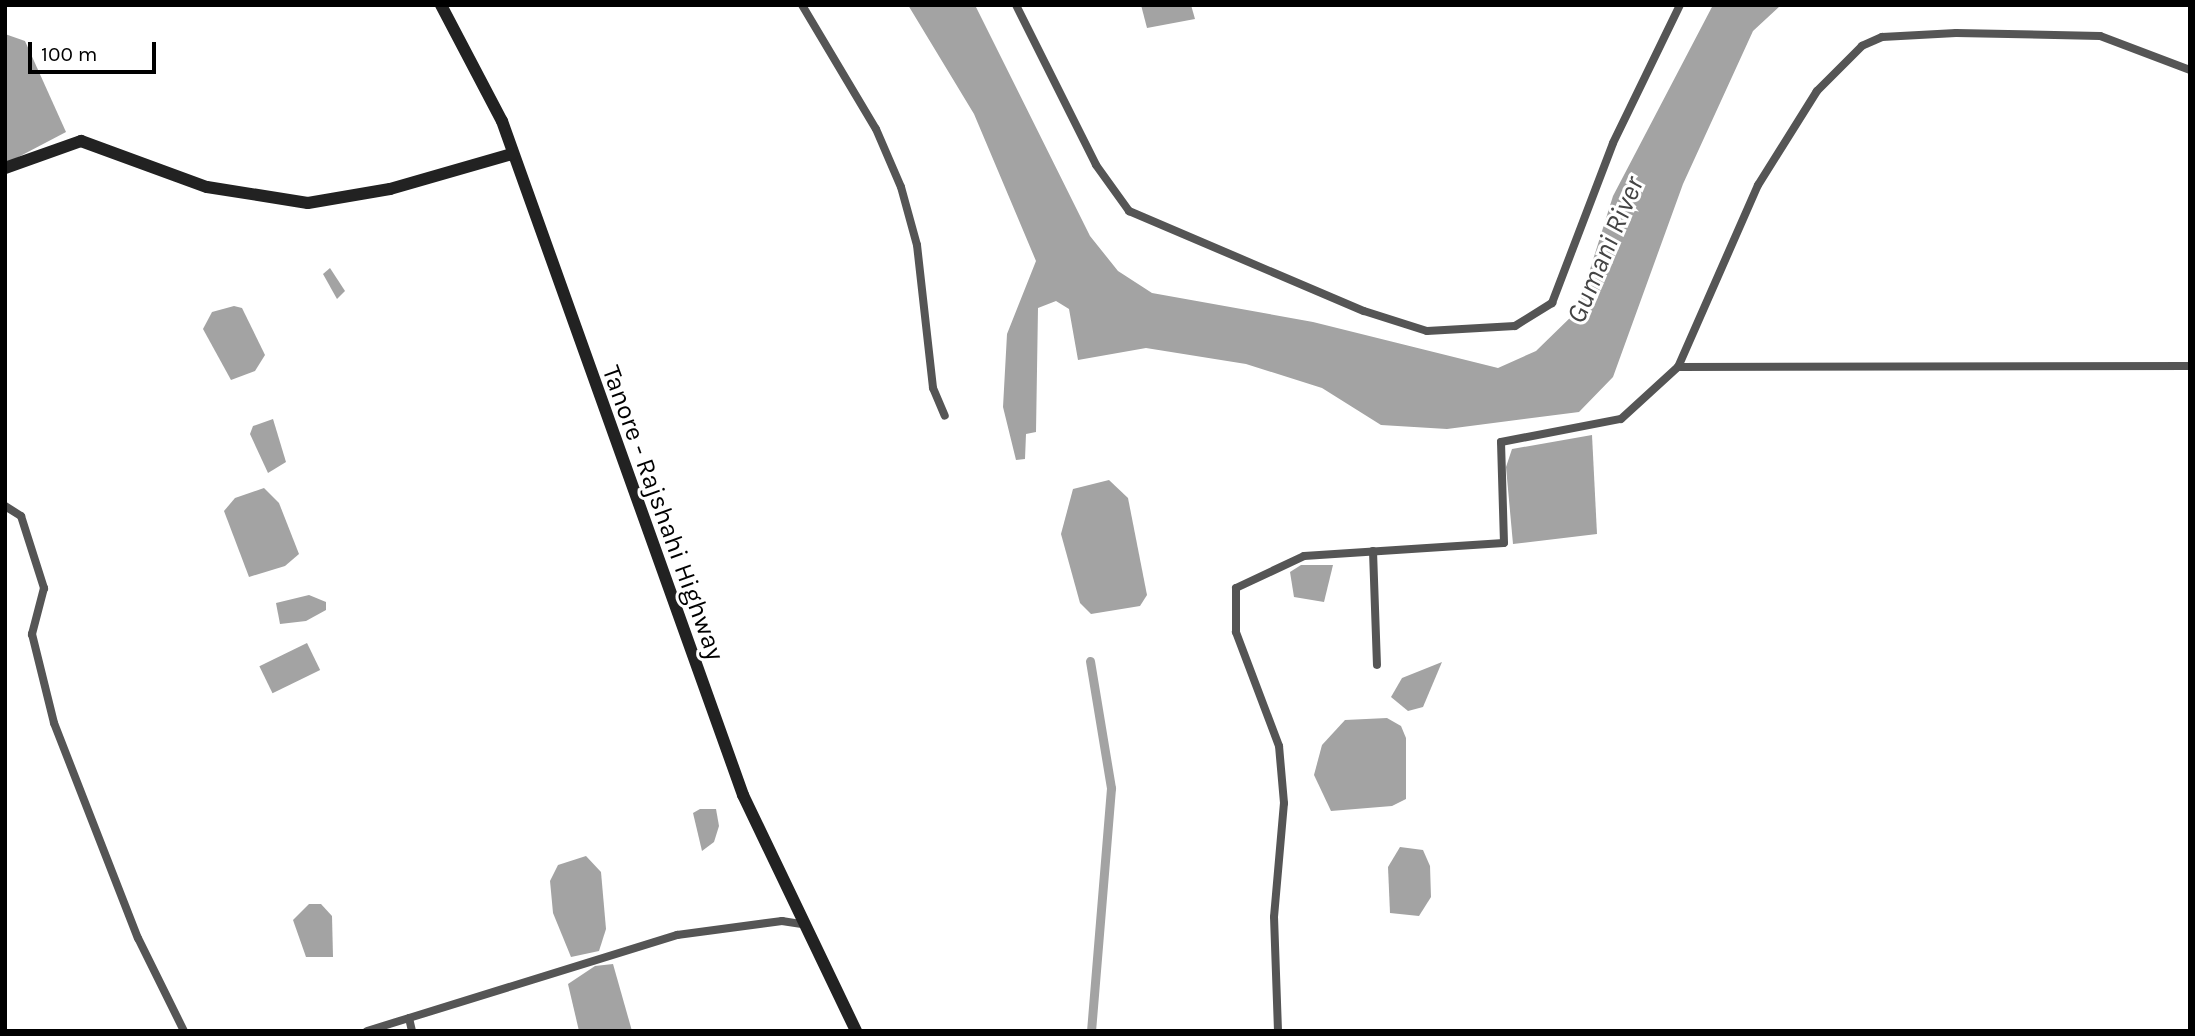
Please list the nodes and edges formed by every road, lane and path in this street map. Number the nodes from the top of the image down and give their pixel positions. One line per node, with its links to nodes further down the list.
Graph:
1 (441, 5): 6 (main road, Tanore - Rajshahi Highway)
2 (802, 5): 10 (street)
3 (1016, 5): 4 (street)
4 (1680, 5)
5 (2190, 70): 9 (street)
6 (512, 154): 7 (main road); 14 (main road, Tanore - Rajshahi Highway)
7 (5, 168)
8 (2190, 366): 9 (street)
9 (1678, 367): 12 (street)
10 (945, 416)
11 (5, 506): 16 (street)
12 (1373, 551): 13 (street); 20 (street)
13 (1377, 665)
14 (807, 925): 15 (street); 19 (main road, Tanore - Rajshahi Highway)
15 (409, 1018): 17 (street); 18 (street)
16 (184, 1031)
17 (367, 1031)
18 (412, 1031)
19 (856, 1031)
20 (1278, 1031)

